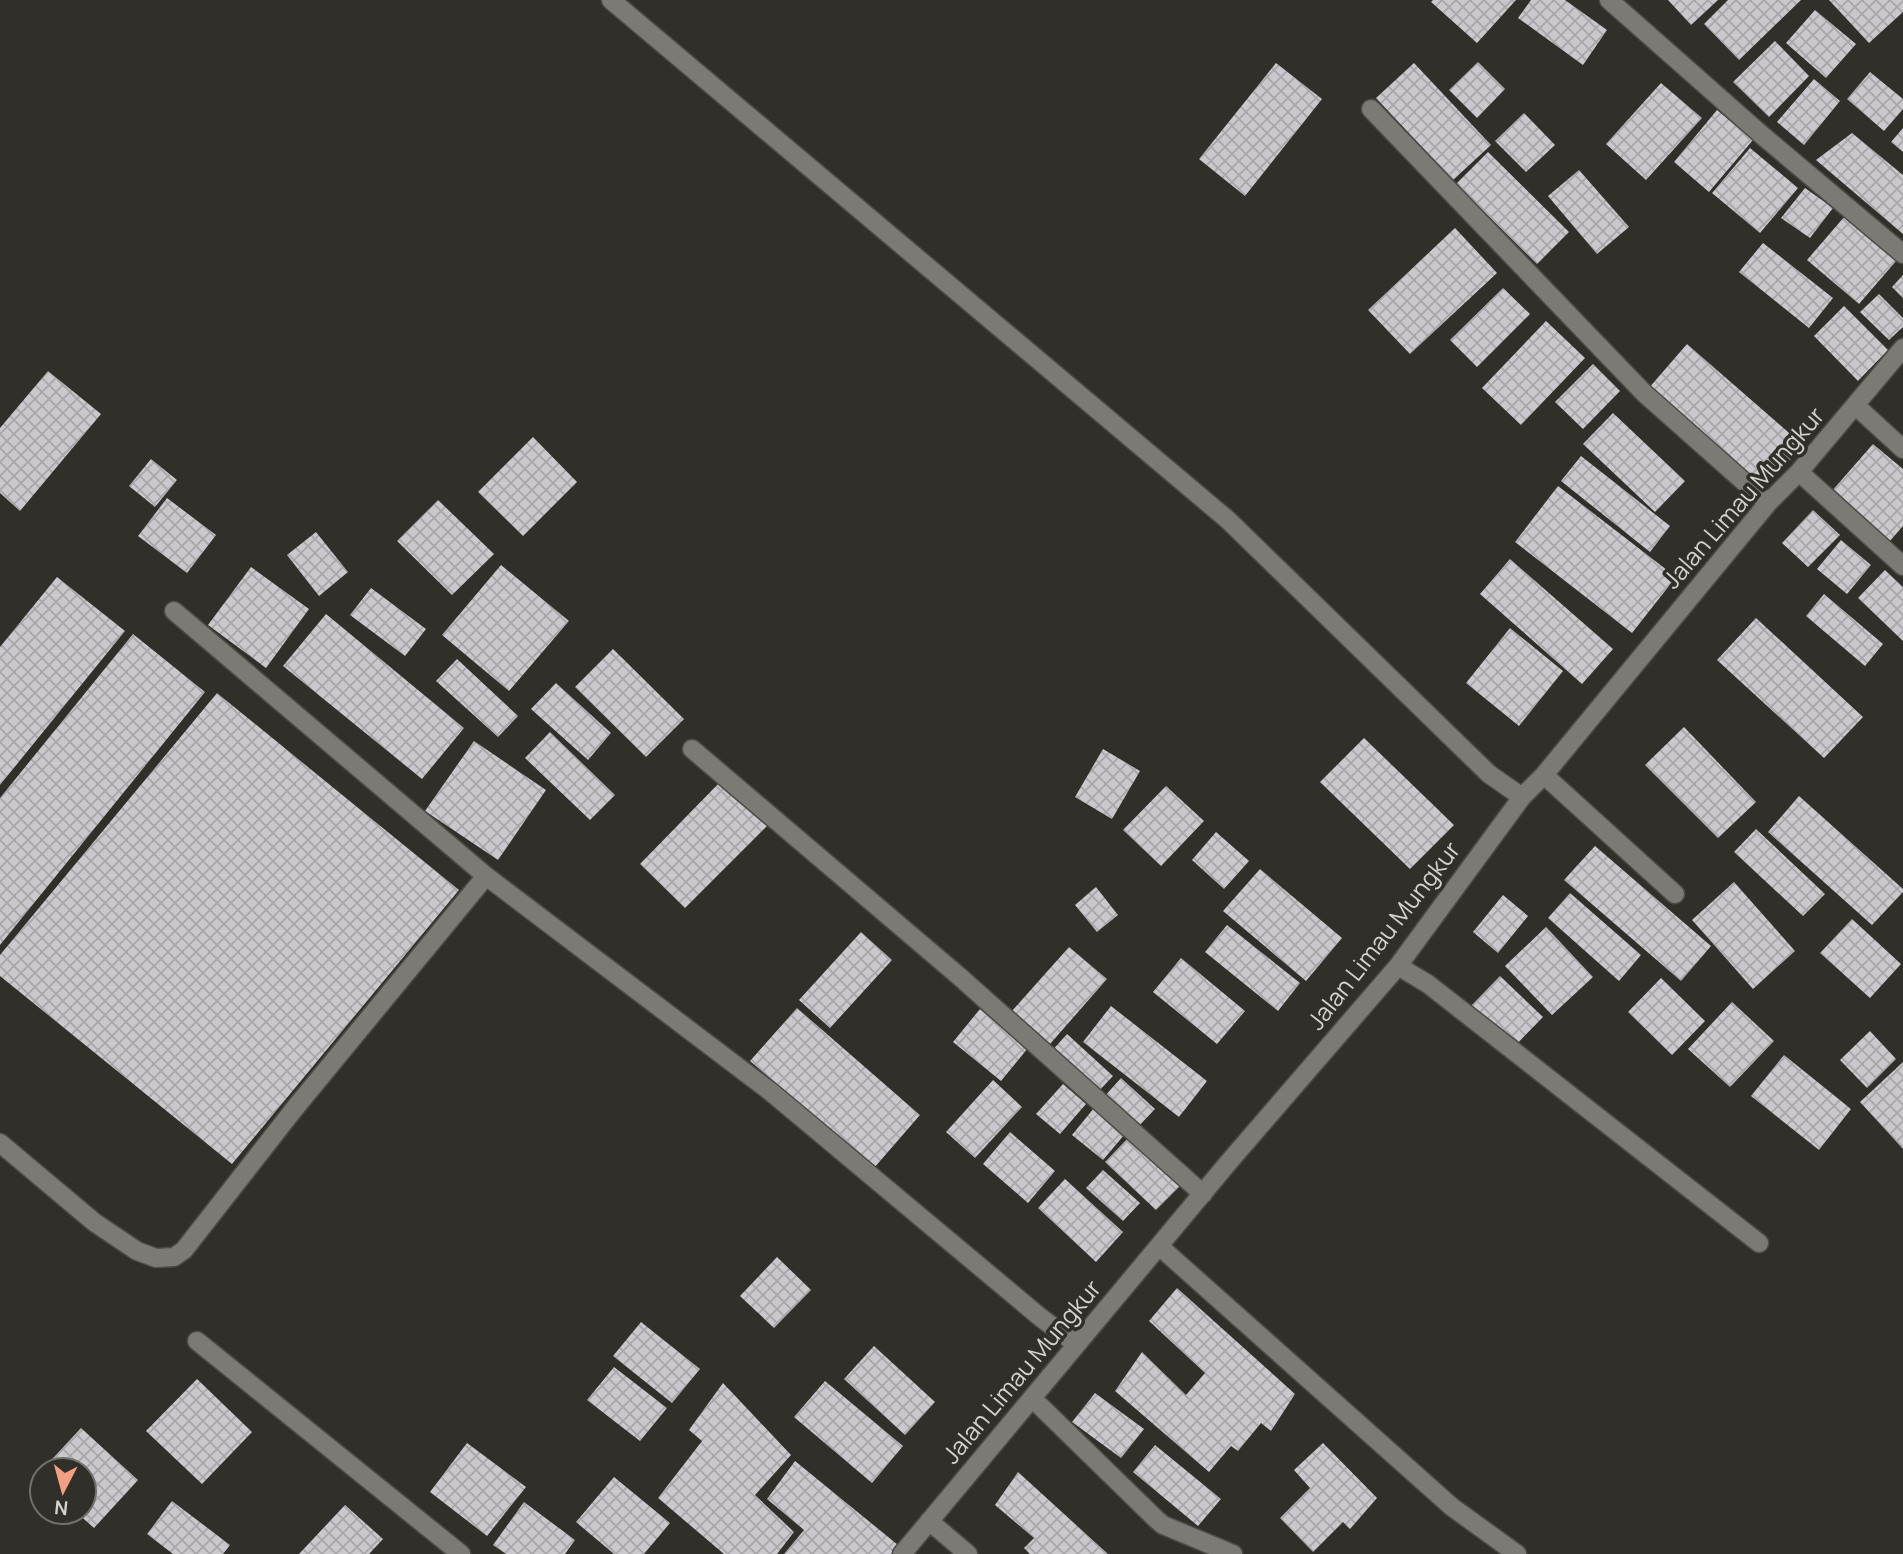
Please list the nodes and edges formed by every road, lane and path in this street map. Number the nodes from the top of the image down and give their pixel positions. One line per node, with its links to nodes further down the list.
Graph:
1 (611, 0): 14 (street)
2 (1609, 0): 4 (street)
3 (1371, 109): 9 (street)
4 (1903, 254)
5 (1903, 348): 6 (street, Jalan Limau Mungkur)
6 (1856, 406): 7 (street); 8 (street, Jalan Limau Mungkur)
7 (1903, 449)
8 (1799, 472): 9 (street, Jalan Limau Mungkur); 10 (street)
9 (1768, 503): 13 (street, Jalan Limau Mungkur)
10 (1903, 566)
11 (174, 611): 15 (street)
12 (692, 749): 19 (street)
13 (1544, 775): 14 (street, Jalan Limau Mungkur); 16 (street)
14 (1522, 797): 17 (street, Jalan Limau Mungkur)
15 (486, 876): 18 (street); 23 (street)
16 (1675, 894)
17 (1398, 966): 19 (street, Jalan Limau Mungkur); 20 (street)
18 (0, 1143)
19 (1203, 1194): 21 (street, Jalan Limau Mungkur)
20 (1759, 1243)
21 (1159, 1246): 23 (street, Jalan Limau Mungkur); 30 (street)
22 (197, 1341): 26 (street)
23 (1076, 1344): 24 (street, Jalan Limau Mungkur)
24 (1033, 1399): 25 (street, Jalan Limau Mungkur); 29 (street)
25 (929, 1521): 27 (street, Jalan Limau Mungkur); 28 (street)
26 (461, 1554)
27 (902, 1554)
28 (968, 1554)
29 (1233, 1554)
30 (1517, 1554)

